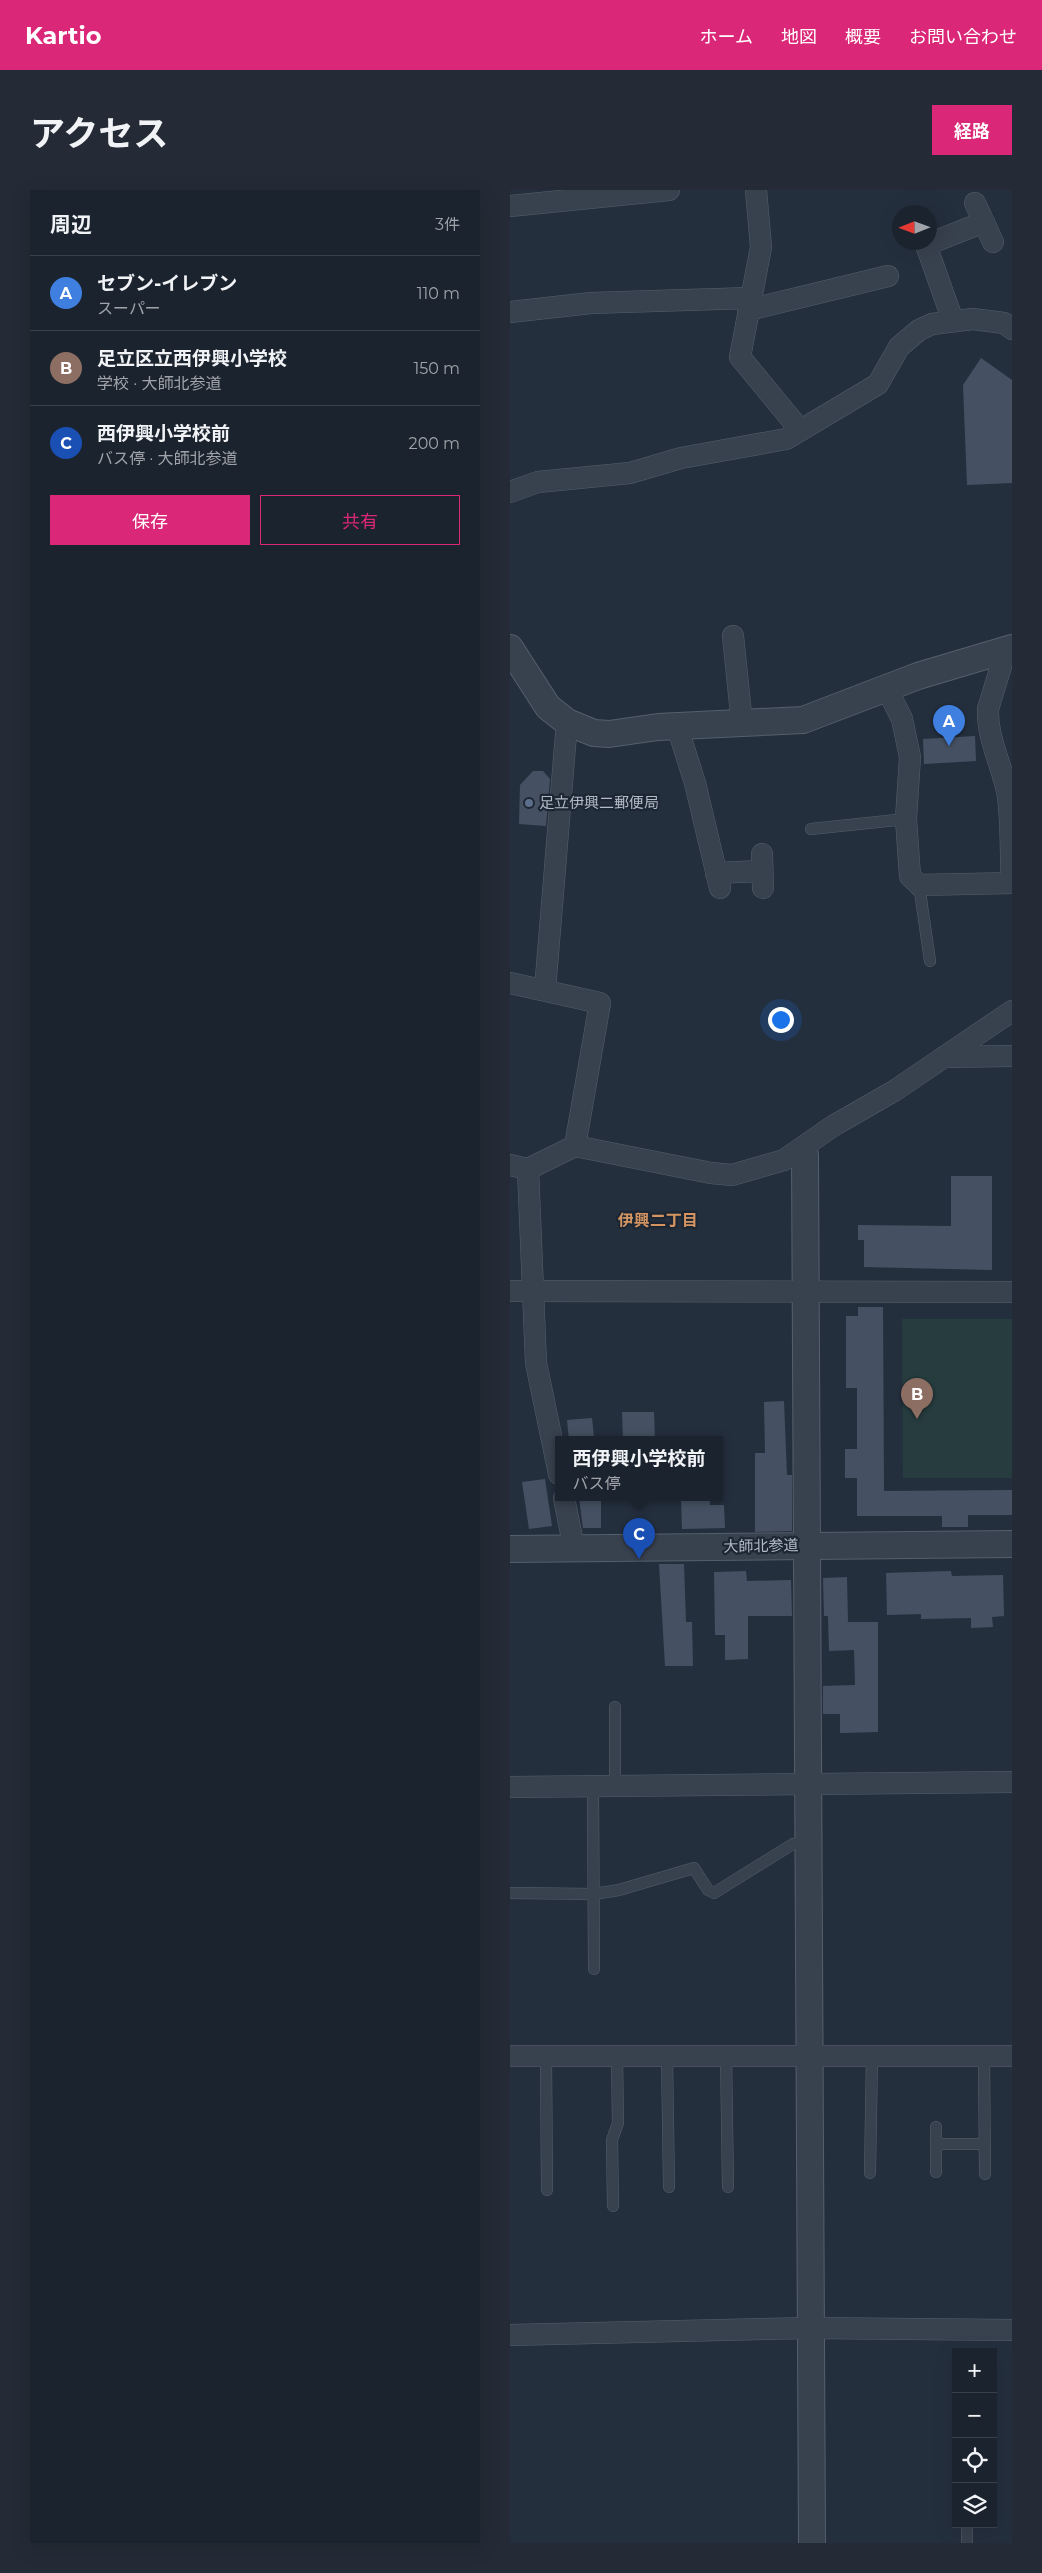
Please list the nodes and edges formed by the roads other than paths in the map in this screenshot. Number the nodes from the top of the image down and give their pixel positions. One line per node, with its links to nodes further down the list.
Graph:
1 (669, 190): 3 (street)
2 (756, 190): 11 (street)
3 (625, 192): 5 (street)
4 (976, 203): 6 (street)
5 (510, 206)
6 (984, 222): 7 (street); 8 (street)
7 (937, 240)
8 (993, 242)
9 (928, 250): 13 (street)
10 (888, 276): 11 (street)
11 (749, 304): 12 (street); 15 (street)
12 (510, 312)
13 (953, 321): 14 (street); 15 (street)
14 (1012, 329)
15 (800, 430): 16 (street)
16 (510, 492)
17 (733, 636): 22 (street)
18 (510, 648): 21 (street)
19 (1009, 649): 20 (street); 27 (street)
20 (887, 689): 22 (street); 24 (street)
21 (567, 722): 23 (street); 31 (street)
22 (742, 724): 23 (street)
23 (677, 726): 26 (street)
24 (906, 820): 25 (lane); 28 (street)
25 (810, 829)
26 (763, 871)
27 (1012, 883): 28 (street)
28 (919, 885): 29 (lane)
29 (930, 960)
30 (510, 983): 31 (street)
31 (545, 990): 35 (street)
32 (1012, 1012): 34 (street)
33 (1012, 1056): 34 (street)
34 (944, 1057): 36 (street)
35 (575, 1146): 36 (street); 37 (street)
36 (804, 1151): 40 (street)
37 (519, 1167): 39 (street)
38 (510, 1290): 39 (street)
39 (533, 1291): 40 (street); 42 (street)
40 (807, 1291): 41 (street); 45 (street)
41 (1012, 1292)
42 (555, 1455)
43 (565, 1501): 46 (street)
44 (1012, 1544): 45 (street, 大師北参道)
45 (806, 1545): 46 (street, 大師北参道); 49 (street)
46 (574, 1548): 47 (street, 大師北参道)
47 (510, 1549)
48 (615, 1707): 51 (lane)
49 (807, 1782): 50 (street); 51 (street); 54 (street)
50 (1012, 1782)
51 (615, 1786): 53 (street)
52 (510, 1787): 53 (street)
53 (593, 1787): 56 (lane)
54 (807, 1842): 56 (lane); 59 (street)
55 (510, 1893): 56 (lane)
56 (594, 1894): 57 (lane)
57 (594, 1969)
58 (726, 2055): 59 (street); 63 (street); 74 (lane)
59 (809, 2055): 64 (street); 77 (street)
60 (510, 2056): 61 (street)
61 (546, 2056): 62 (street); 75 (lane)
62 (617, 2056): 63 (street); 76 (lane)
63 (667, 2056): 73 (lane)
64 (872, 2056): 65 (street); 71 (lane)
65 (984, 2056): 66 (street); 69 (lane)
66 (1012, 2056)
67 (936, 2127): 68 (lane)
68 (936, 2144): 69 (lane); 70 (lane)
69 (984, 2144): 72 (lane)
70 (936, 2172)
71 (870, 2174)
72 (985, 2174)
73 (669, 2187)
74 (728, 2187)
75 (547, 2190)
76 (613, 2206)
77 (810, 2328): 78 (street); 79 (street); 81 (street)
78 (1012, 2330)
79 (510, 2335)
80 (967, 2528): 82 (lane)
81 (812, 2543)
82 (967, 2543)

